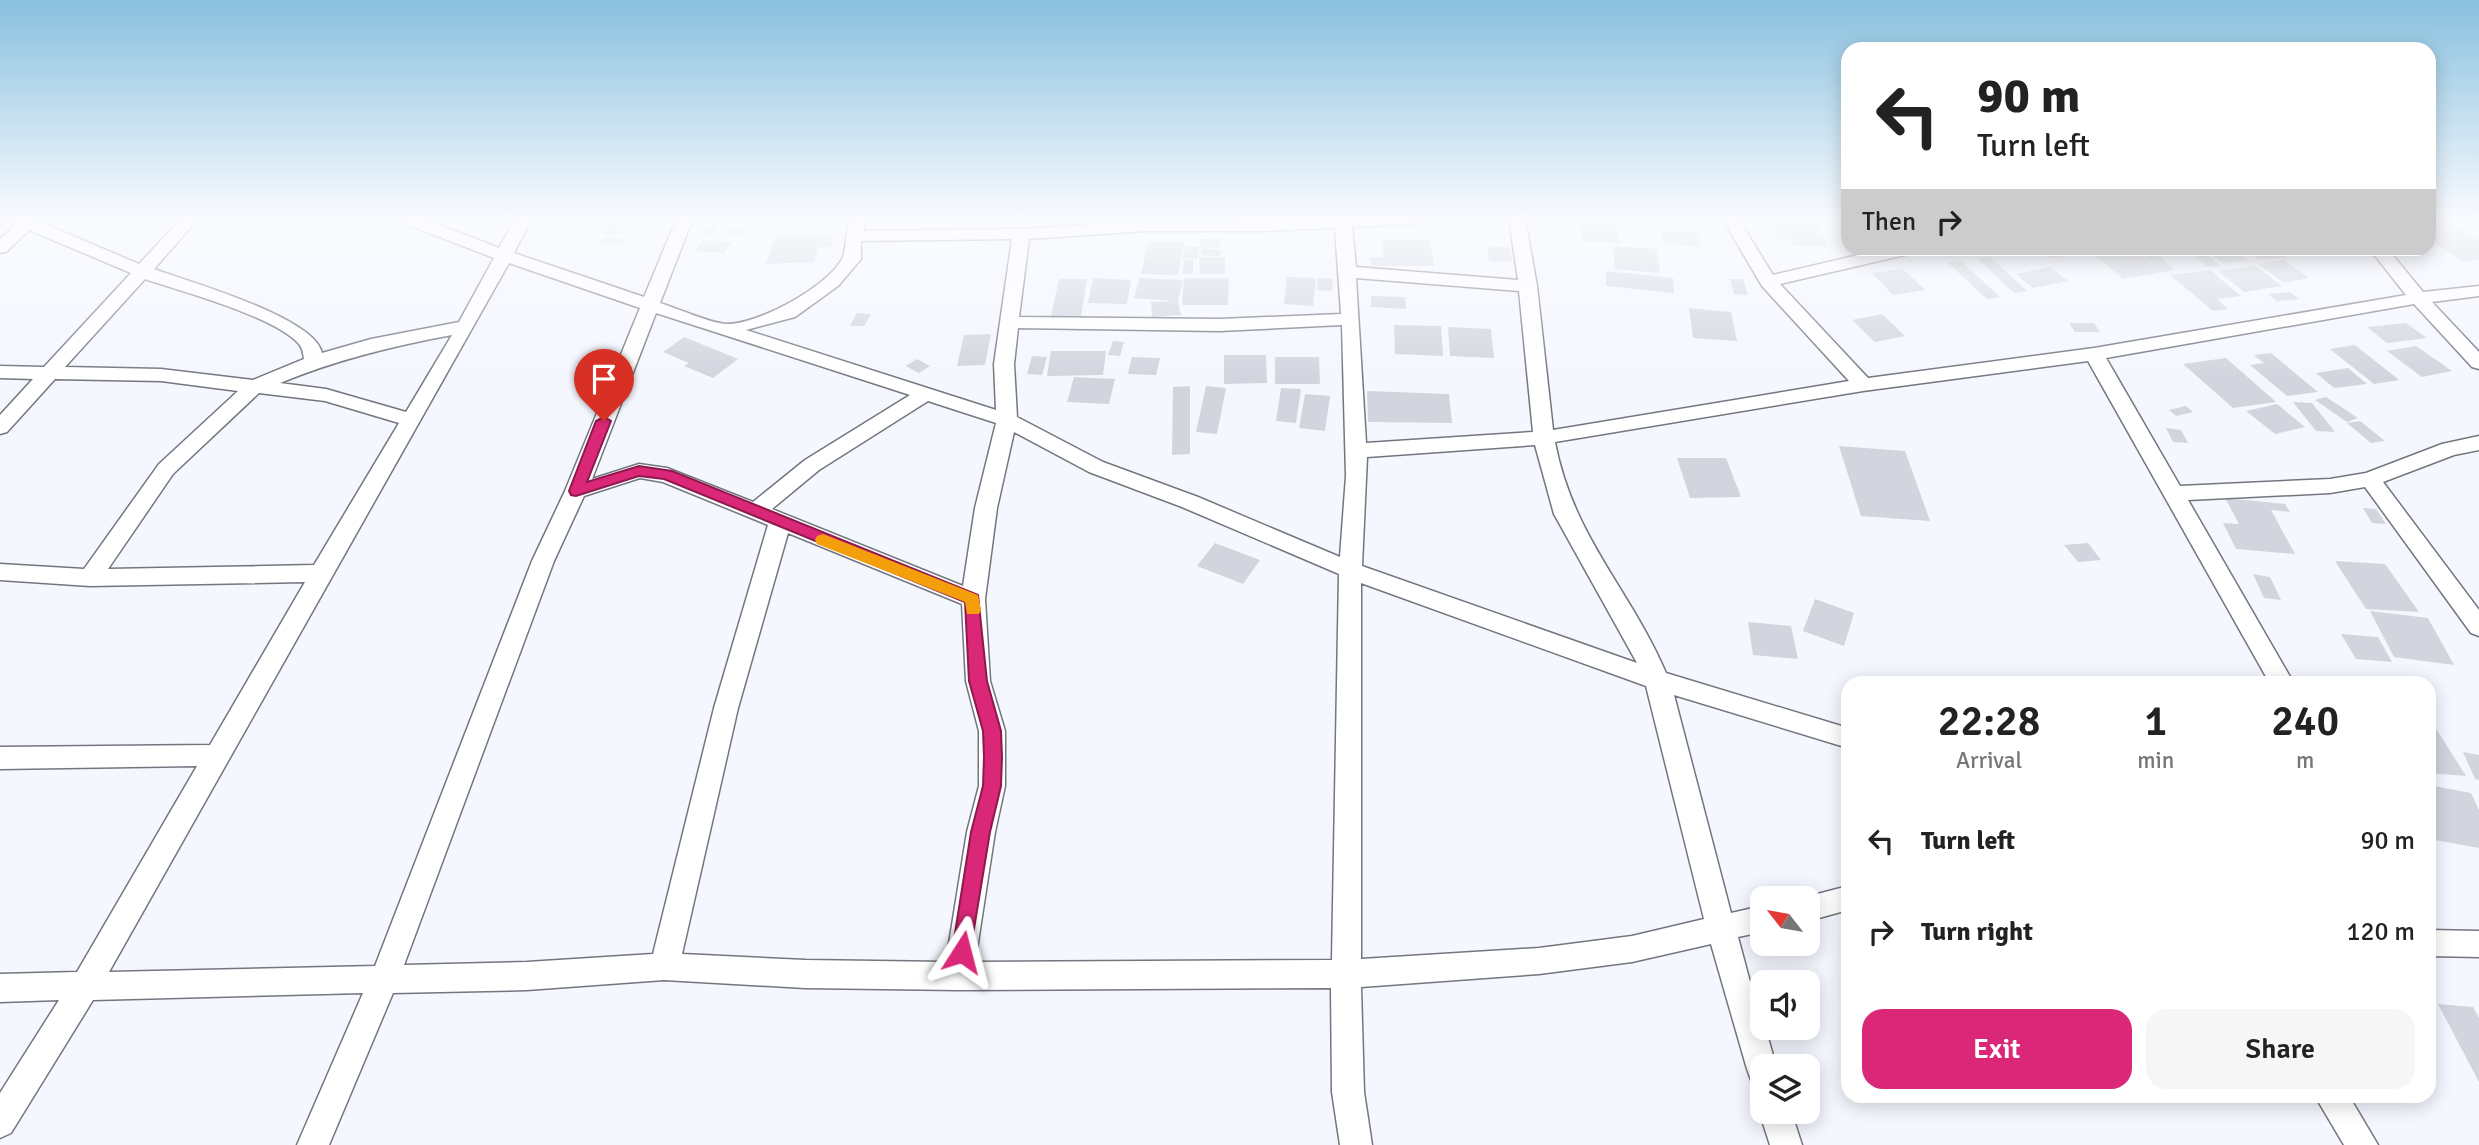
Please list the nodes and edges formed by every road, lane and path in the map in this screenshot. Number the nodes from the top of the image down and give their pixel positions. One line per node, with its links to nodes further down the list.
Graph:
1 (494, 271): 19 (street)
2 (551, 271): 16 (street)
3 (663, 271): 16 (street)
4 (841, 271): 20 (street)
5 (1017, 271): 18 (street)
6 (1526, 271): 13 (street)
7 (1762, 271): 12 (street)
8 (1813, 271): 12 (street)
9 (2396, 271): 15 (street)
10 (144, 272): 22 (street); 25 (street)
11 (1347, 272): 13 (street); 17 (street)
12 (1768, 282): 26 (street)
13 (1528, 286): 32 (street)
14 (2479, 291): 15 (street)
15 (2418, 298): 21 (street); 23 (street)
16 (649, 305): 20 (street); 36 (street)
17 (1350, 319): 18 (street); 34 (street)
18 (1011, 322): 30 (street)
19 (466, 326): 22 (street); 29 (street)
20 (729, 329): 28 (street)
21 (2094, 354): 26 (street); 37 (street)
22 (314, 362): 27 (street)
23 (2479, 363)
24 (0, 372): 25 (street)
25 (52, 372): 27 (street); 31 (street)
26 (1863, 385): 32 (street)
27 (254, 387): 29 (street); 43 (street)
28 (926, 394): 30 (street); 38 (street)
29 (411, 419): 42 (street)
30 (1007, 420): 40 (street); 44 (street)
31 (0, 427)
32 (1542, 438): 34 (street); 47 (street)
33 (2479, 443): 35 (street)
34 (1356, 451): 40 (street)
35 (2370, 479): 37 (street); 45 (street)
36 (576, 491): 38 (street); 60 (street)
37 (2176, 494): 46 (street)
38 (756, 511): 39 (street)
39 (780, 522): 44 (street); 57 (street)
40 (1350, 570): 47 (street); 58 (street)
41 (0, 572): 43 (street)
42 (321, 573): 43 (street); 49 (street)
43 (90, 578)
44 (973, 599): 59 (street)
45 (2479, 627)
46 (2278, 676)
47 (1657, 680): 48 (street); 54 (street)
48 (1841, 736)
49 (218, 755): 50 (street); 61 (street)
50 (0, 758)
51 (1841, 900): 52 (street)
52 (1820, 905)
53 (1750, 922): 54 (street)
54 (1720, 930): 58 (street); 63 (street)
55 (2436, 943): 56 (street)
56 (2479, 944)
57 (664, 967): 59 (street); 60 (street)
58 (1346, 974): 59 (street); 68 (street)
59 (958, 976)
60 (384, 980): 61 (street); 67 (street)
61 (86, 985): 62 (street); 65 (street)
62 (0, 988)
63 (1757, 1054)
64 (2335, 1103): 70 (street)
65 (0, 1122)
66 (1779, 1124): 69 (street)
67 (313, 1145)
68 (1356, 1145)
69 (1786, 1145)
70 (2362, 1145)

